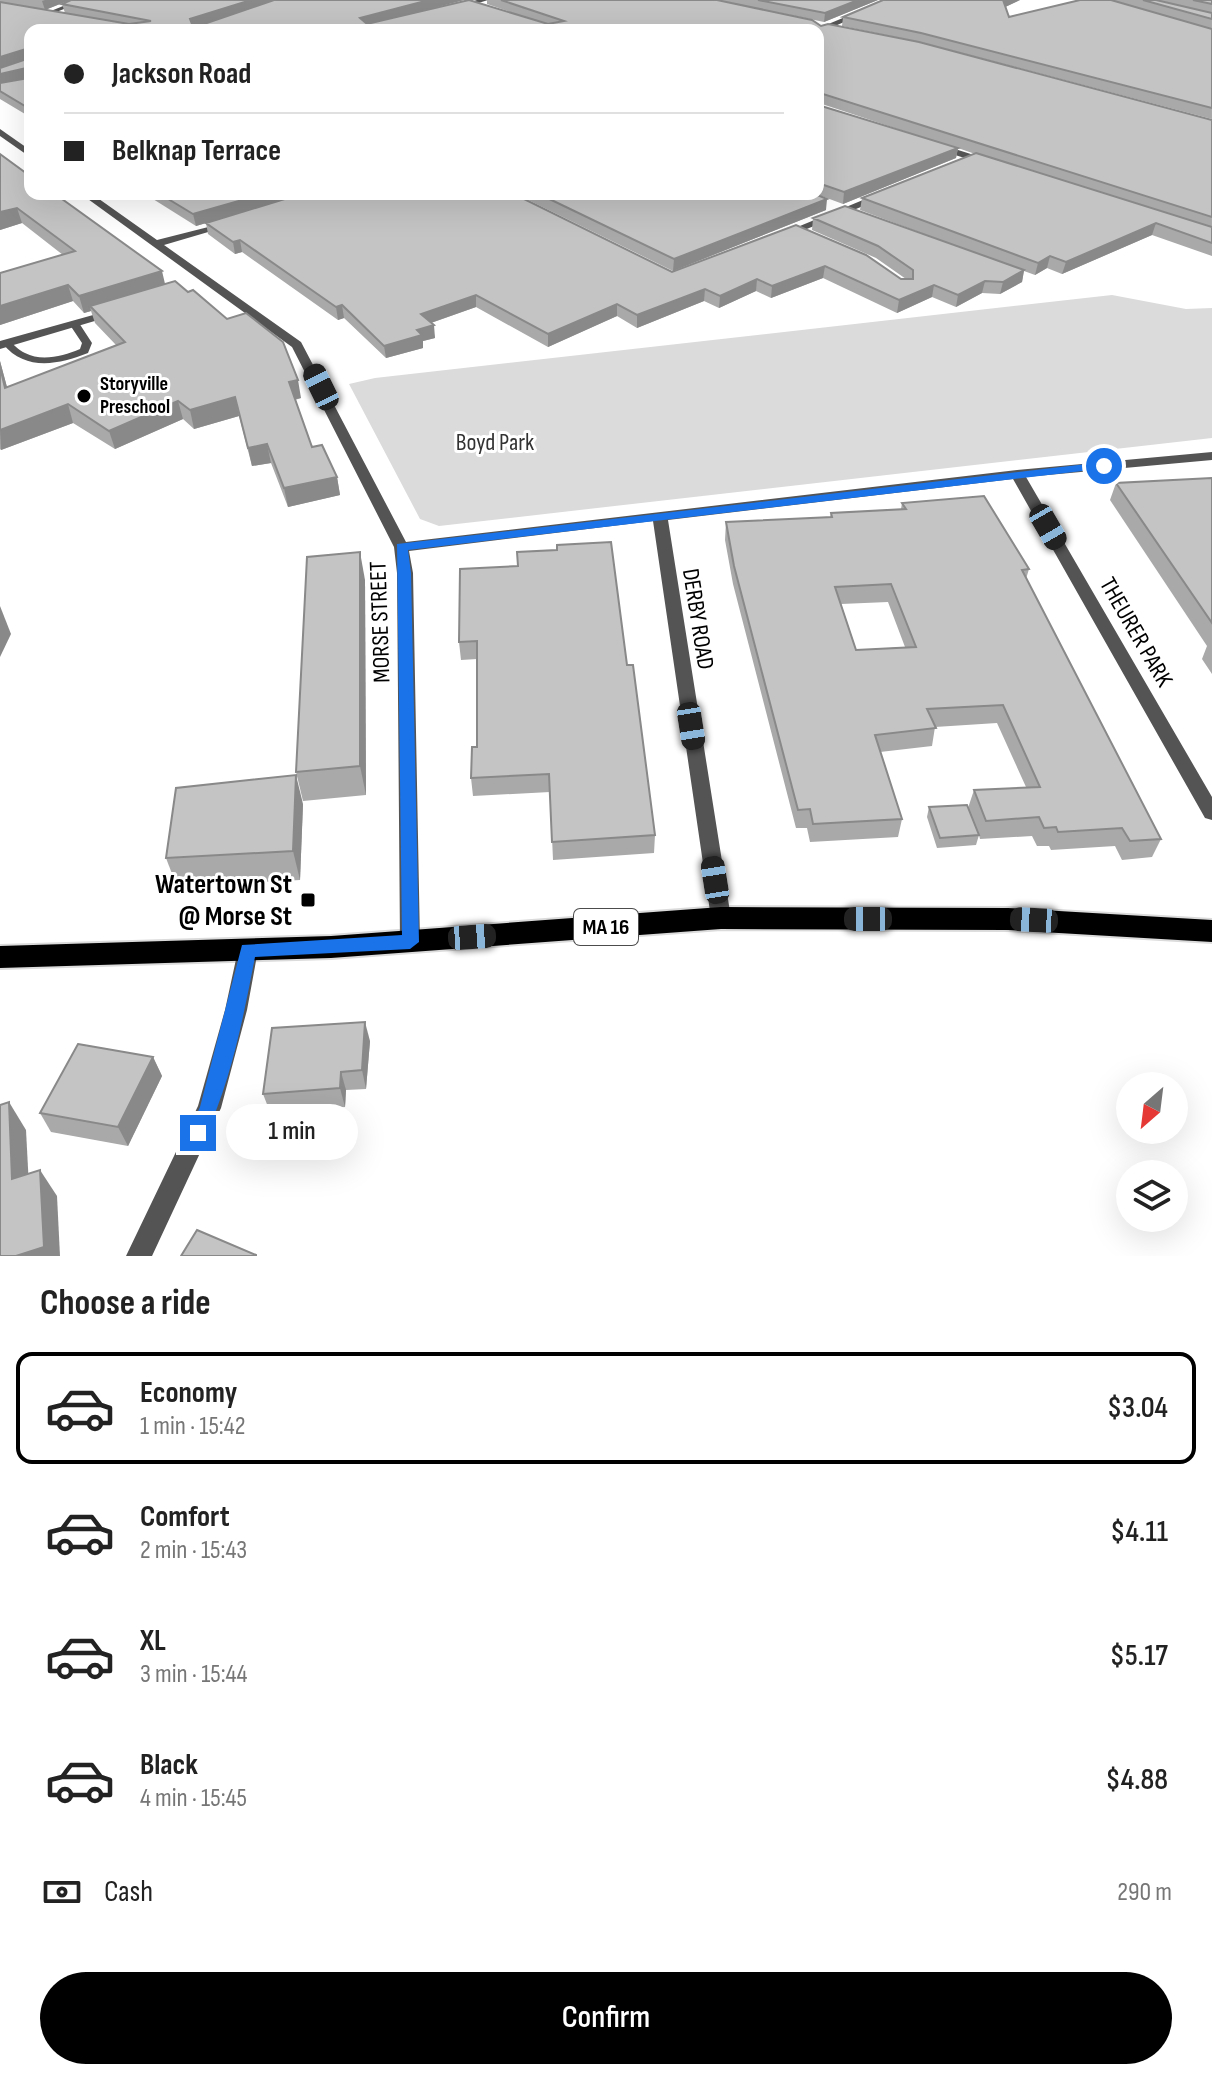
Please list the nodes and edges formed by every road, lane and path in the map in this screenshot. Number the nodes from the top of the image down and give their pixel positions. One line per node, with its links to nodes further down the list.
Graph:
1 (84, 0): 9 (street)
2 (454, 0): 5 (street)
3 (485, 0): 5 (street)
4 (892, 0): 11 (street)
5 (470, 4): 6 (street); 7 (street)
6 (445, 10)
7 (489, 10)
8 (30, 13): 9 (street)
9 (44, 15): 10 (street)
10 (60, 17)
11 (824, 27)
12 (0, 132): 14 (street)
13 (931, 144): 15 (street)
14 (24, 150)
15 (974, 158): 16 (street); 17 (street)
16 (958, 164)
17 (1002, 166)
18 (891, 191): 21 (street)
19 (94, 200): 27 (street, MORSE STREET)
20 (828, 205): 21 (street)
21 (841, 211): 22 (street); 24 (street)
22 (855, 216)
23 (241, 219): 27 (street)
24 (796, 230): 25 (street); 26 (street)
25 (809, 235)
26 (769, 241)
27 (156, 244): 28 (street, MORSE STREET)
28 (208, 282): 29 (street); 36 (street, MORSE STREET)
29 (188, 288)
30 (120, 310): 31 (street)
31 (75, 325): 32 (street); 32 (lane)
32 (4, 344)
33 (1212, 456): 34 (street)
34 (1017, 474): 35 (street); 37 (street, THEURER PARK)
35 (660, 517): 36 (street); 38 (street, DERBY ROAD)
36 (401, 547): 40 (street, MORSE STREET)
37 (1212, 813)
38 (721, 918): 39 (main road, MA 16); 40 (main road, MA 16)
39 (1212, 931)
40 (410, 942): 41 (main road, MA 16)
41 (248, 950): 42 (main road, MA 16); 43 (street)
42 (0, 957)
43 (139, 1256)

